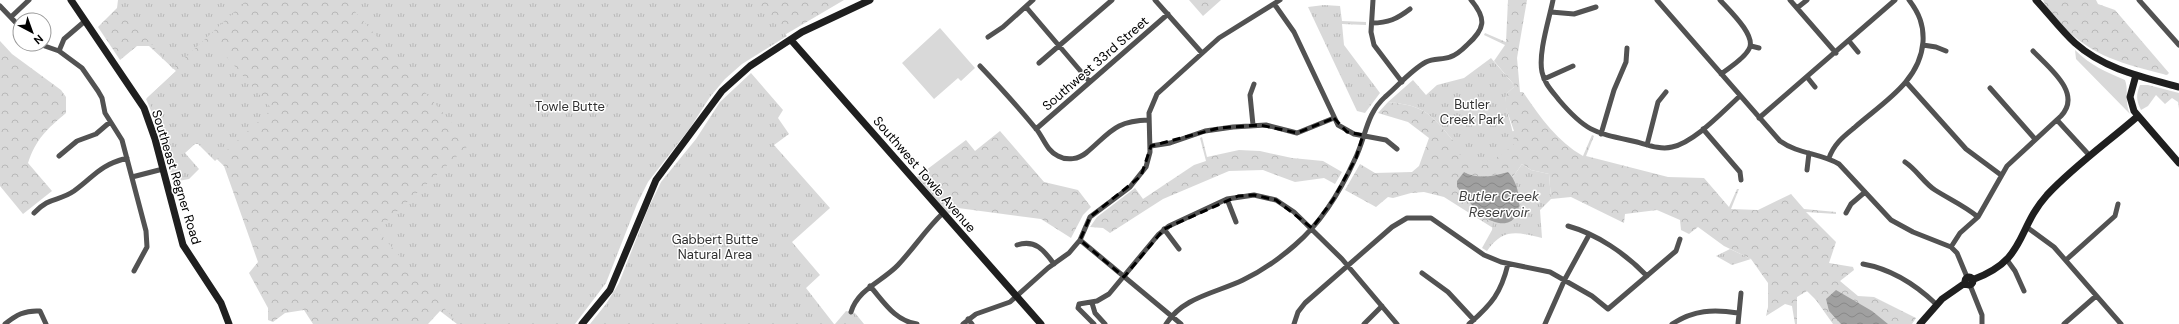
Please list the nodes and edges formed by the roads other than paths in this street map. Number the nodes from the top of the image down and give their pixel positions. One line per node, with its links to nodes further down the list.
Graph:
1 (30, 0): 27 (street)
2 (71, 0): 28 (main road, Southeast Regner Road)
3 (870, 0): 31 (main road)
4 (1033, 0): 22 (street)
5 (1112, 0): 35 (street)
6 (1156, 0): 26 (street)
7 (1280, 0): 19 (street)
8 (1373, 0): 29 (street)
9 (1471, 0): 54 (street)
10 (1553, 0): 25 (street)
11 (1657, 0): 49 (street)
12 (1720, 0): 36 (street)
13 (1790, 0): 24 (street)
14 (1807, 0): 24 (street)
15 (1895, 0): 32 (street)
16 (1908, 0): 33 (street)
17 (2036, 0): 50 (main road)
18 (2139, 0): 34 (street)
19 (1275, 4): 44 (street); 63 (street)
20 (0, 6): 27 (street)
21 (1596, 6): 25 (street)
22 (1026, 7): 30 (street); 35 (street)
23 (1410, 8): 29 (street)
24 (1797, 8): 45 (street)
25 (1551, 12): 52 (street)
26 (1168, 14): 44 (street); 53 (street, Southwest 33rd Street)
27 (11, 17)
28 (85, 20): 40 (street); 84 (main road, Southeast Regner Road)
29 (1372, 23): 54 (street)
30 (988, 37)
31 (791, 40): 93 (main road, Southwest Towle Avenue); 135 (main road)
32 (1849, 41): 43 (street); 45 (street)
33 (1922, 45): 41 (street); 55 (street)
34 (2179, 45)
35 (1059, 46): 46 (street); 53 (street)
36 (1751, 46): 38 (street); 49 (street)
37 (1628, 48): 71 (street)
38 (1759, 48)
39 (52, 49): 40 (street)
40 (59, 51): 67 (street)
41 (1946, 51)
42 (2033, 51): 66 (street)
43 (1858, 52)
44 (1202, 53): 65 (street)
45 (1836, 53): 51 (street)
46 (1040, 63)
47 (980, 66): 69 (street)
48 (1573, 66): 52 (street)
49 (1722, 74): 61 (street)
50 (2136, 75): 58 (main road); 62 (main road)
51 (1807, 77): 57 (street); 64 (street)
52 (1544, 79): 71 (street)
53 (1090, 81): 69 (street, Southwest 33rd Street)
54 (1402, 82): 72 (street)
55 (1906, 82): 81 (street); 86 (street)
56 (1254, 84): 68 (street)
57 (1815, 87)
58 (2179, 87)
59 (1990, 88): 73 (street)
60 (1666, 92): 74 (street)
61 (1740, 96): 64 (street); 70 (street)
62 (2137, 115): 79 (main road); 83 (main road)
63 (1334, 118): 68 (street); 72 (street)
64 (1759, 118): 77 (street)
65 (1149, 120): 69 (street); 75 (street)
66 (2058, 120): 73 (street); 79 (street)
67 (110, 122): 78 (street); 80 (street)
68 (1253, 125): 75 (street)
69 (1036, 129)
70 (1703, 129): 74 (street); 88 (street)
71 (1601, 134): 74 (street)
72 (1363, 135): 76 (street); 98 (street)
73 (2035, 139): 86 (street)
74 (1646, 145)
75 (1151, 146): 103 (street)
76 (1397, 149)
77 (1809, 153): 81 (street); 85 (street)
78 (59, 156)
79 (2090, 156): 99 (main road)
80 (126, 158): 87 (street); 92 (street)
81 (1829, 158): 89 (street)
82 (1905, 162): 95 (street)
83 (2179, 163)
84 (163, 169): 87 (street); 134 (main road, Southeast Regner Road)
85 (1807, 170)
86 (2001, 175): 95 (street)
87 (132, 177): 113 (street)
88 (1741, 180)
89 (1865, 192): 94 (street); 105 (street)
90 (1227, 199): 96 (street); 98 (street); 100 (street)
91 (2118, 204): 108 (street)
92 (34, 213)
93 (943, 213): 119 (street); 123 (main road, Southwest Towle Avenue)
94 (1846, 213)
95 (1978, 216): 105 (street)
96 (1236, 222)
97 (1568, 226): 101 (street)
98 (1312, 228): 112 (street); 129 (street)
99 (2028, 228): 107 (main road); 108 (street)
100 (1164, 229): 106 (street); 116 (street)
101 (1589, 235): 115 (street); 117 (street)
102 (1680, 239): 115 (street)
103 (1080, 240): 109 (street); 116 (street)
104 (1017, 245): 109 (street)
105 (1951, 247): 118 (street)
106 (1179, 249)
107 (2007, 260): 118 (main road); 120 (street)
108 (2066, 260): 122 (street)
109 (1054, 264): 123 (street)
110 (1508, 264): 112 (street); 117 (street); 131 (street)
111 (1863, 264): 125 (street)
112 (1348, 266): 126 (street); 144 (street)
113 (134, 271)
114 (1422, 273): 131 (street)
115 (1647, 276): 117 (street)
116 (1124, 277): 124 (street); 129 (street)
117 (1565, 280): 148 (street)
118 (1969, 281): 125 (main road); 152 (street)
119 (870, 286): 127 (street); 136 (street)
120 (2024, 291)
121 (1741, 292): 128 (street)
122 (2096, 296): 153 (street); 154 (street)
123 (1017, 297): 130 (street); 139 (main road, Southwest Towle Avenue)
124 (1092, 302): 140 (street); 141 (street)
125 (1936, 304): 151 (main road)
126 (1382, 306): 145 (street); 146 (street)
127 (851, 312)
128 (1738, 313): 149 (street); 150 (street)
129 (1172, 316): 142 (street); 143 (street)
130 (968, 319): 137 (street); 138 (street)
131 (1474, 320): 147 (street)
132 (5, 324): 133 (street)
133 (46, 324)
134 (229, 324)
135 (582, 324)
136 (917, 324)
137 (963, 324)
138 (972, 324)
139 (1040, 324)
140 (1094, 324)
141 (1105, 324)
142 (1166, 324)
143 (1181, 324)
144 (1294, 324)
145 (1364, 324)
146 (1397, 324)
147 (1469, 324)
148 (1545, 324)
149 (1672, 324)
150 (1738, 324)
151 (1920, 324)
152 (1982, 324)
153 (2064, 324)
154 (2121, 324)

